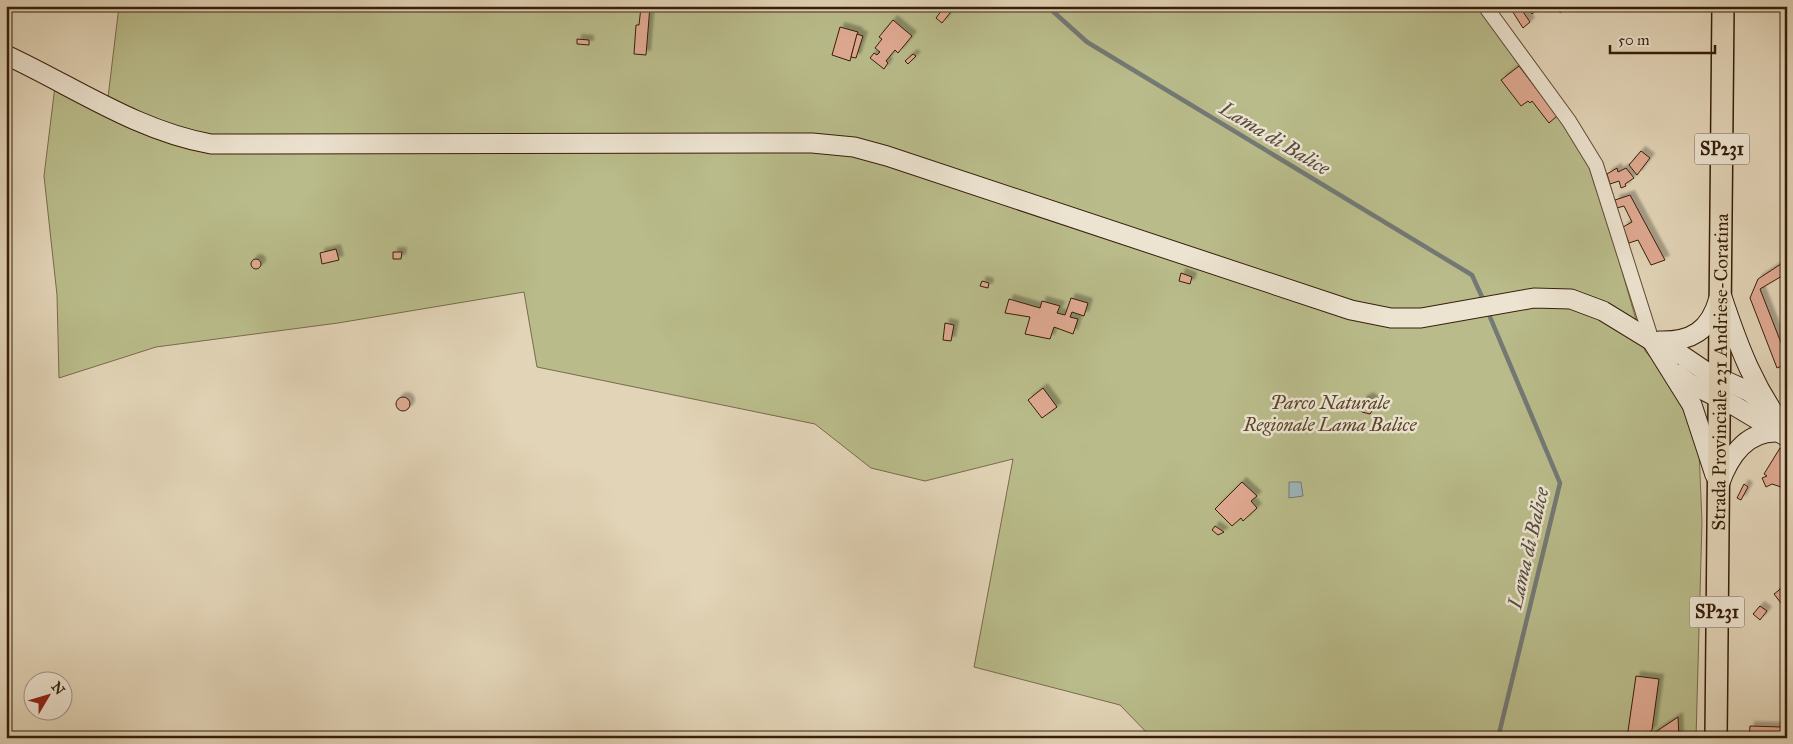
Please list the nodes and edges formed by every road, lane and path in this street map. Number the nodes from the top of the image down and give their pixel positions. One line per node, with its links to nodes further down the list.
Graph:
1 (1485, 6): 5 (street)
2 (1723, 6): 4 (main road, Strada Provinciale 231 Andriese-Coratina / SP231)
3 (6, 55): 5 (main road)
4 (1720, 291): 5 (main road); 7 (main road, Strada Provinciale 231 Andriese-Coratina / SP231); 8 (main road)
5 (1652, 341): 6 (main road); 7 (main road)
6 (1669, 367): 7 (main road); 10 (main road)
7 (1720, 388): 8 (main road); 9 (main road); 10 (main road, Strada Provinciale 231 Andriese-Coratina / SP231)
8 (1768, 406): 9 (main road)
9 (1783, 434): 10 (main road)
10 (1718, 486): 11 (main road, Strada Provinciale 231 Andriese-Coratina / SP231)
11 (1716, 738)

